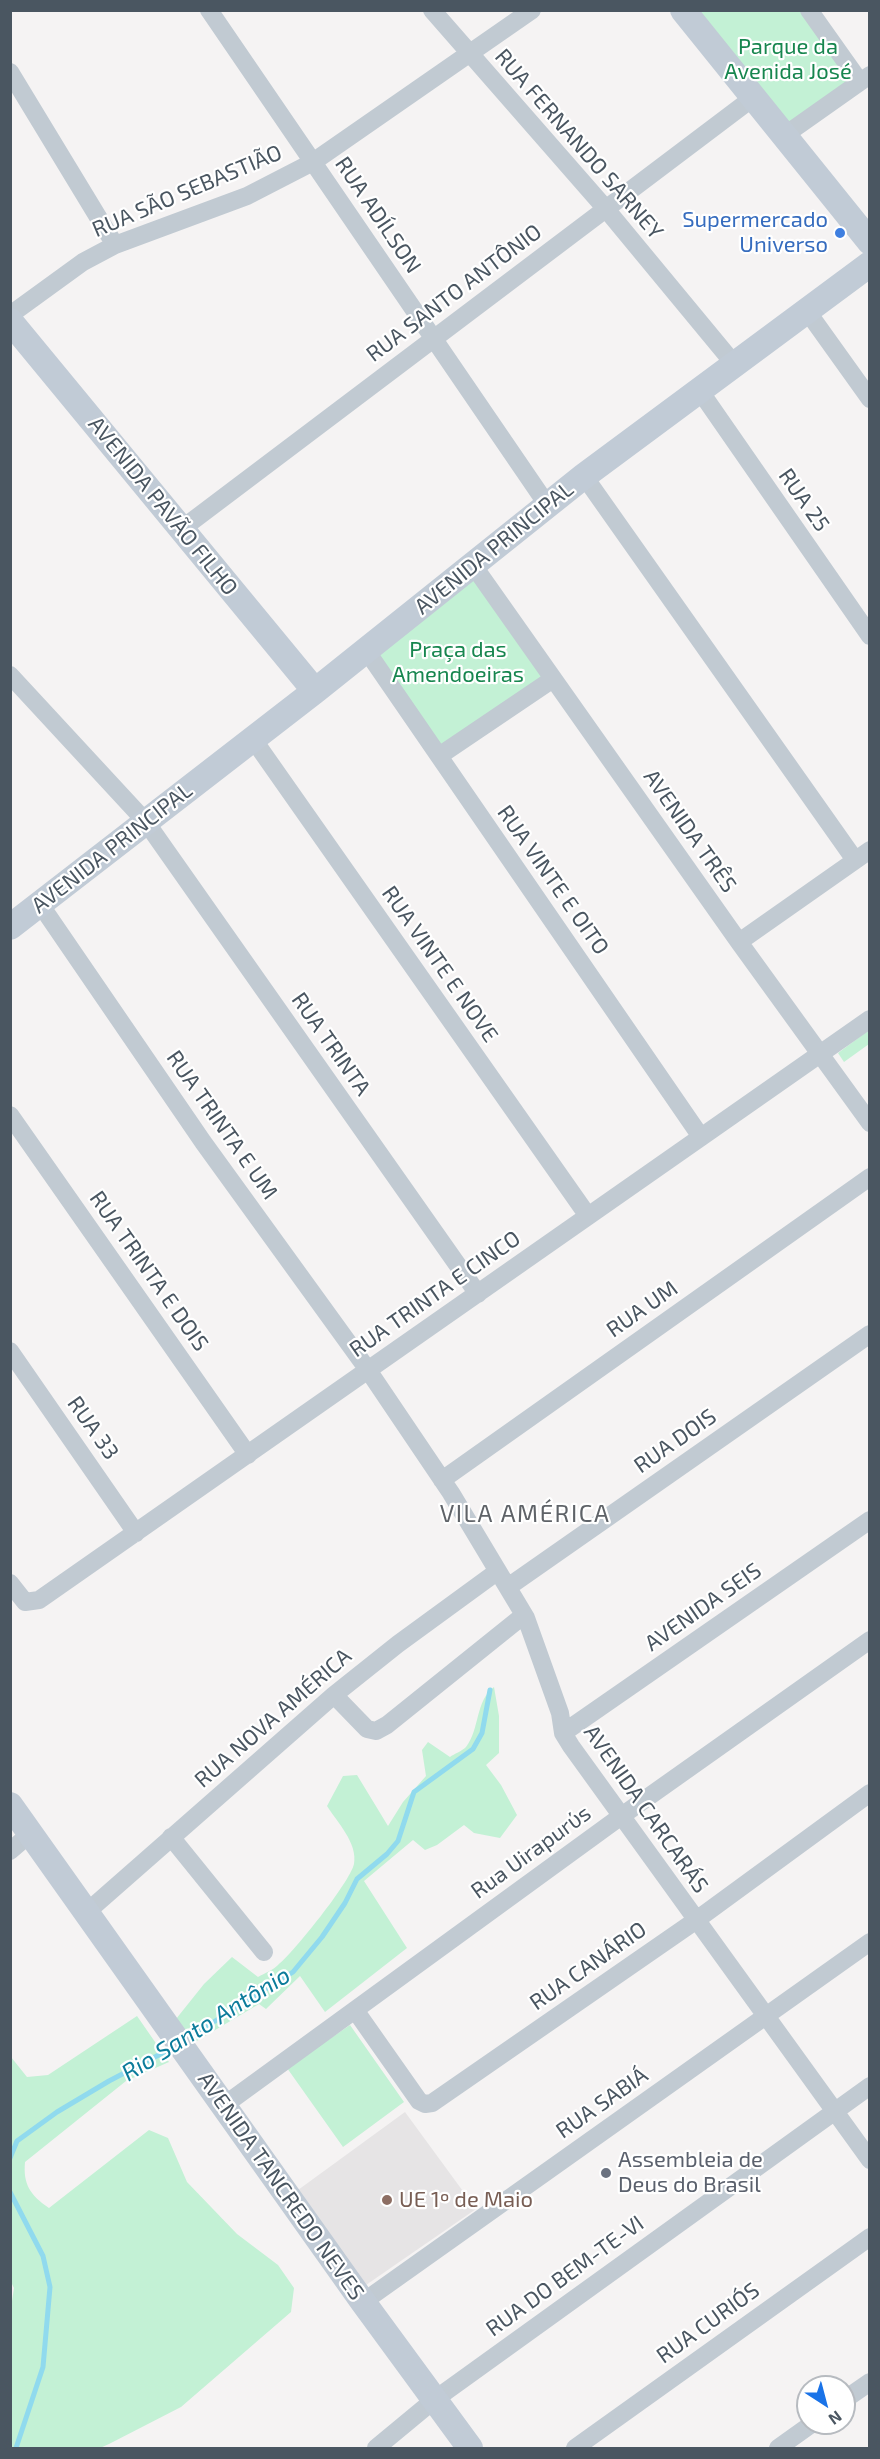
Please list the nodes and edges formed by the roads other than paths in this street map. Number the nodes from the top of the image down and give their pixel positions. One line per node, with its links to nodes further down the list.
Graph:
1 (209, 10): 11 (street, RUA ADÍLSON)
2 (432, 10): 6 (street, RUA FERNANDO SARNEY)
3 (531, 10): 6 (street, RUA SÃO SEBASTIÃO)
4 (682, 10): 9 (street)
5 (809, 10): 8 (street)
6 (468, 53): 11 (street, RUA SÃO SEBASTIÃO); 12 (street, RUA FERNANDO SARNEY)
7 (10, 72): 14 (street)
8 (865, 79): 10 (street)
9 (754, 97): 10 (street); 12 (street, RUA SANTO ANTÔNIO)
10 (785, 135): 13 (street)
11 (313, 162): 14 (street, RUA SÃO SEBASTIÃO); 19 (street, RUA ADÍLSON)
12 (606, 208): 19 (street, RUA SANTO ANTÔNIO); 20 (street, RUA FERNANDO SARNEY)
13 (870, 242)
14 (115, 245): 17 (street, RUA SÃO SEBASTIÃO)
15 (870, 264): 16 (street, AVENIDA PRINCIPAL)
16 (807, 311): 20 (street, AVENIDA PRINCIPAL); 22 (street)
17 (10, 315)
18 (10, 321): 25 (street, AVENIDA PAVÃO FILHO)
19 (433, 339): 24 (street, RUA ADÍLSON); 25 (street, RUA SANTO ANTÔNIO)
20 (735, 365): 21 (street, AVENIDA PRINCIPAL)
21 (700, 390): 23 (street, AVENIDA PRINCIPAL); 27 (street, RUA 25)
22 (870, 399)
23 (584, 477): 24 (street, AVENIDA PRINCIPAL); 35 (street)
24 (548, 506): 26 (street, AVENIDA PRINCIPAL)
25 (183, 528): 31 (street, AVENIDA PAVÃO FILHO)
26 (473, 565): 28 (street, AVENIDA PRINCIPAL); 30 (street, AVENIDA TRÊS)
27 (870, 636)
28 (366, 650): 31 (street, AVENIDA PRINCIPAL); 33 (street, RUA VINTE E OITO)
29 (10, 675): 34 (street, RUA TRINTA)
30 (553, 679): 33 (street); 38 (street, AVENIDA TRÊS)
31 (315, 691): 32 (street, AVENIDA PRINCIPAL)
32 (253, 739): 34 (street, AVENIDA PRINCIPAL); 45 (street, RUA VINTE E NOVE)
33 (439, 756): 43 (street, RUA VINTE E OITO)
34 (146, 822): 36 (street, AVENIDA PRINCIPAL); 46 (street, RUA TRINTA)
35 (862, 855): 38 (street)
36 (40, 904): 37 (street, AVENIDA PRINCIPAL); 49 (street, RUA TRINTA E UM)
37 (10, 927)
38 (739, 942): 40 (street, AVENIDA TRÊS)
39 (870, 1019): 40 (street, RUA TRINTA E CINCO)
40 (820, 1054): 42 (street, AVENIDA TRÊS); 43 (street, RUA TRINTA E CINCO)
41 (10, 1115): 50 (street, RUA TRINTA E DOIS)
42 (870, 1123)
43 (701, 1137): 45 (street, RUA TRINTA E CINCO)
44 (870, 1177): 51 (street, RUA UM)
45 (588, 1216): 46 (street, RUA TRINTA E CINCO)
46 (478, 1294): 49 (street, RUA TRINTA E CINCO)
47 (870, 1334): 54 (street, RUA DOIS)
48 (10, 1351): 53 (street, RUA 33)
49 (368, 1370): 50 (street, RUA TRINTA E CINCO); 51 (street, AVENIDA CARCARÁS)
50 (248, 1455): 53 (street, RUA TRINTA E CINCO)
51 (442, 1480): 54 (street, AVENIDA CARCARÁS)
52 (870, 1520): 59 (street, AVENIDA SEIS)
53 (136, 1533): 55 (street, RUA TRINTA E CINCO)
54 (503, 1579): 56 (street, AVENIDA CARCARÁS); 58 (street, RUA NOVA AMÉRICA)
55 (10, 1584)
56 (524, 1615): 58 (street); 59 (street, AVENIDA CARCARÁS)
57 (870, 1640): 62 (street, Rua Uirapurύs)
58 (334, 1695): 64 (street, RUA NOVA AMÉRICA)
59 (563, 1733): 62 (street, AVENIDA CARCARÁS)
60 (870, 1792): 67 (street, RUA CANÁRIO)
61 (10, 1805): 63 (street, AVENIDA TANCREDO NEVES)
62 (620, 1817): 67 (street, AVENIDA CARCARÁS); 70 (street, Rua Uirapurύs)
63 (31, 1833): 65 (street); 66 (street, AVENIDA TANCREDO NEVES)
64 (171, 1838): 66 (street, RUA NOVA AMÉRICA); 69 (street)
65 (10, 1851)
66 (88, 1911): 73 (street, AVENIDA TANCREDO NEVES)
67 (695, 1921): 70 (street, RUA CANÁRIO); 71 (street, AVENIDA CARCARÁS)
68 (870, 1942): 71 (street, RUA SABIÁ)
69 (264, 1952)
70 (355, 2010): 73 (street, Rua Uirapurύs)
71 (765, 2017): 74 (street, AVENIDA CARCARÁS); 77 (street, RUA SABIÁ)
72 (870, 2086): 74 (street, RUA DO BEM-TE-VI)
73 (223, 2106): 77 (street, AVENIDA TANCREDO NEVES)
74 (834, 2111): 75 (street, AVENIDA CARCARÁS); 80 (street, RUA DO BEM-TE-VI)
75 (870, 2160)
76 (870, 2237): 84 (street, RUA CURIÓS)
77 (363, 2302): 80 (street, AVENIDA TANCREDO NEVES)
78 (870, 2382): 79 (street)
79 (856, 2392)
80 (434, 2400): 82 (street, RUA DO BEM-TE-VI); 83 (street, AVENIDA TANCREDO NEVES)
81 (796, 2435): 85 (street)
82 (376, 2448)
83 (470, 2448)
84 (575, 2448)
85 (778, 2448)

